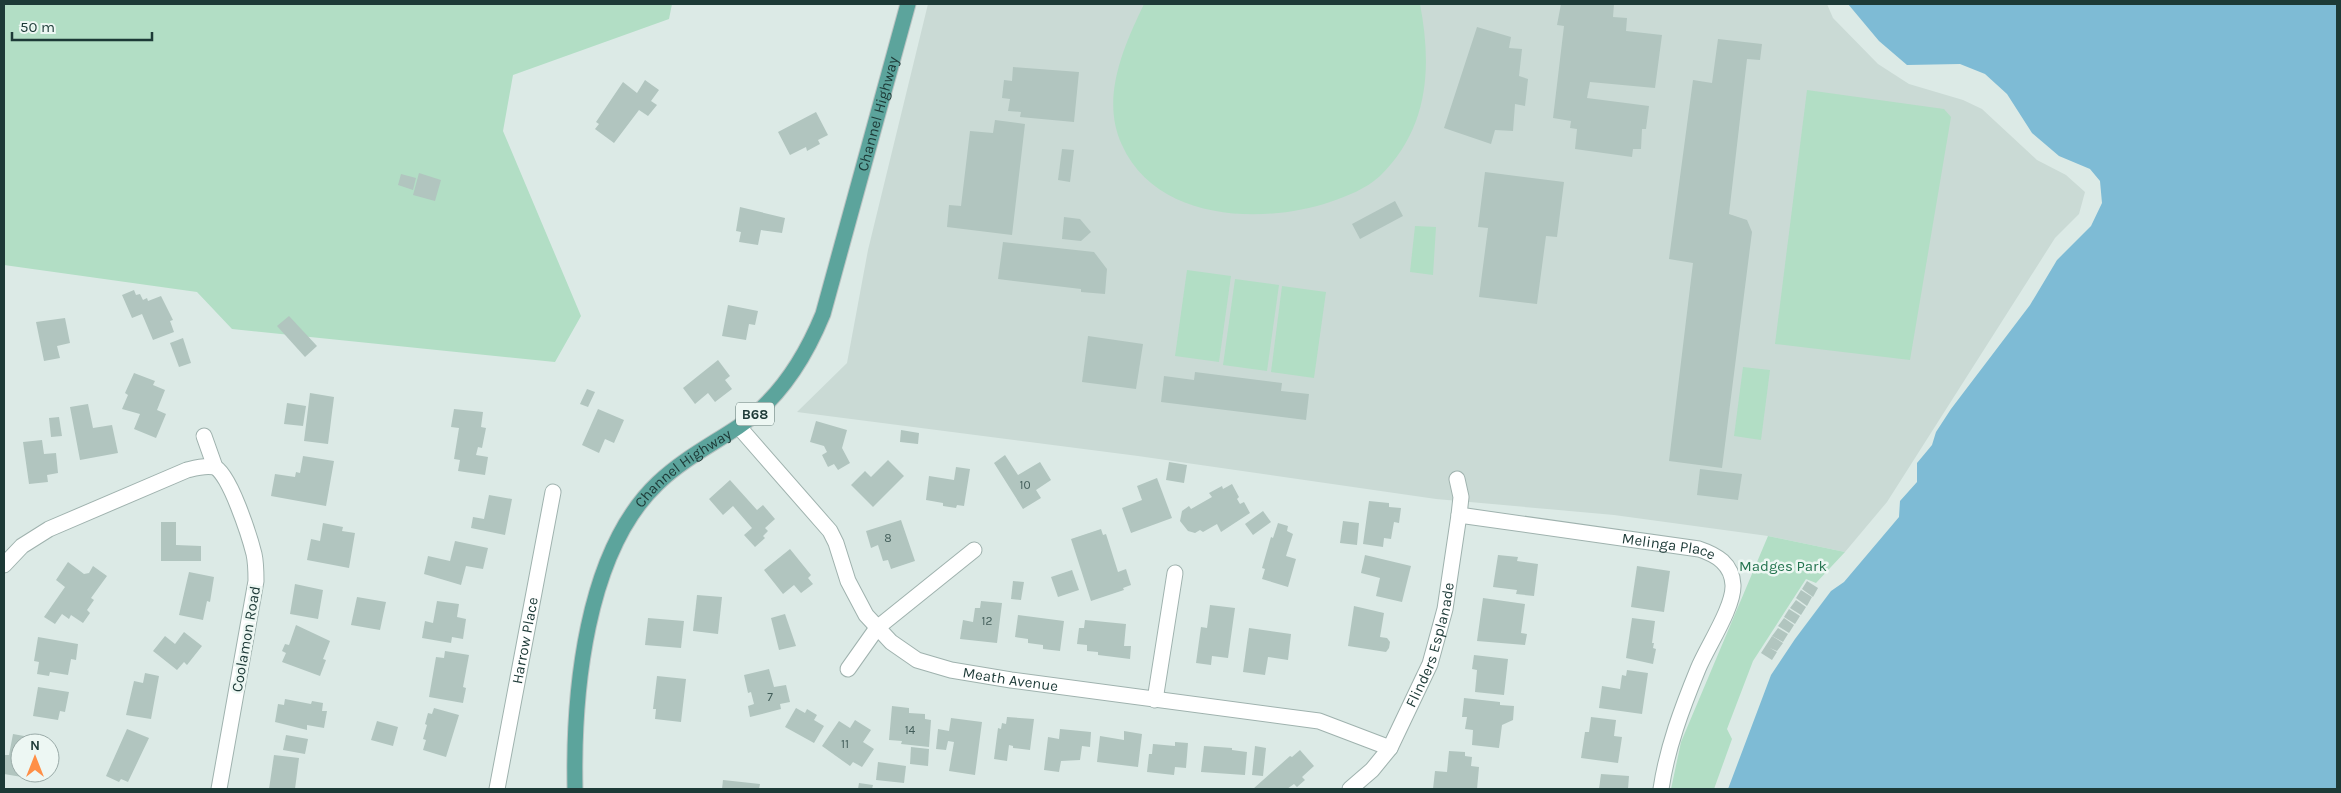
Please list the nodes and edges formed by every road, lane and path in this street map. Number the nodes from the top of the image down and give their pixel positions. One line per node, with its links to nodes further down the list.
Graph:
1 (908, 4): 2 (main road, Channel Highway / B68)
2 (739, 427): 11 (street, Meath Avenue); 17 (main road, Channel Highway / B68)
3 (204, 436): 4 (street, Coolamon Road)
4 (215, 467): 9 (street); 15 (street, Coolamon Road)
5 (1457, 479): 7 (street, Flinders Esplanade)
6 (553, 492): 16 (street, Harrow Place)
7 (1459, 515): 14 (street, Flinders Esplanade); 19 (street, Melinga Place)
8 (974, 550): 11 (street)
9 (4, 565)
10 (1174, 573): 13 (street)
11 (877, 628): 12 (street); 13 (street, Meath Avenue)
12 (848, 669)
13 (1155, 700): 14 (street, Meath Avenue)
14 (1390, 748): 18 (street, Flinders Esplanade)
15 (219, 789)
16 (497, 789)
17 (575, 789)
18 (1350, 789)
19 (1661, 789)

